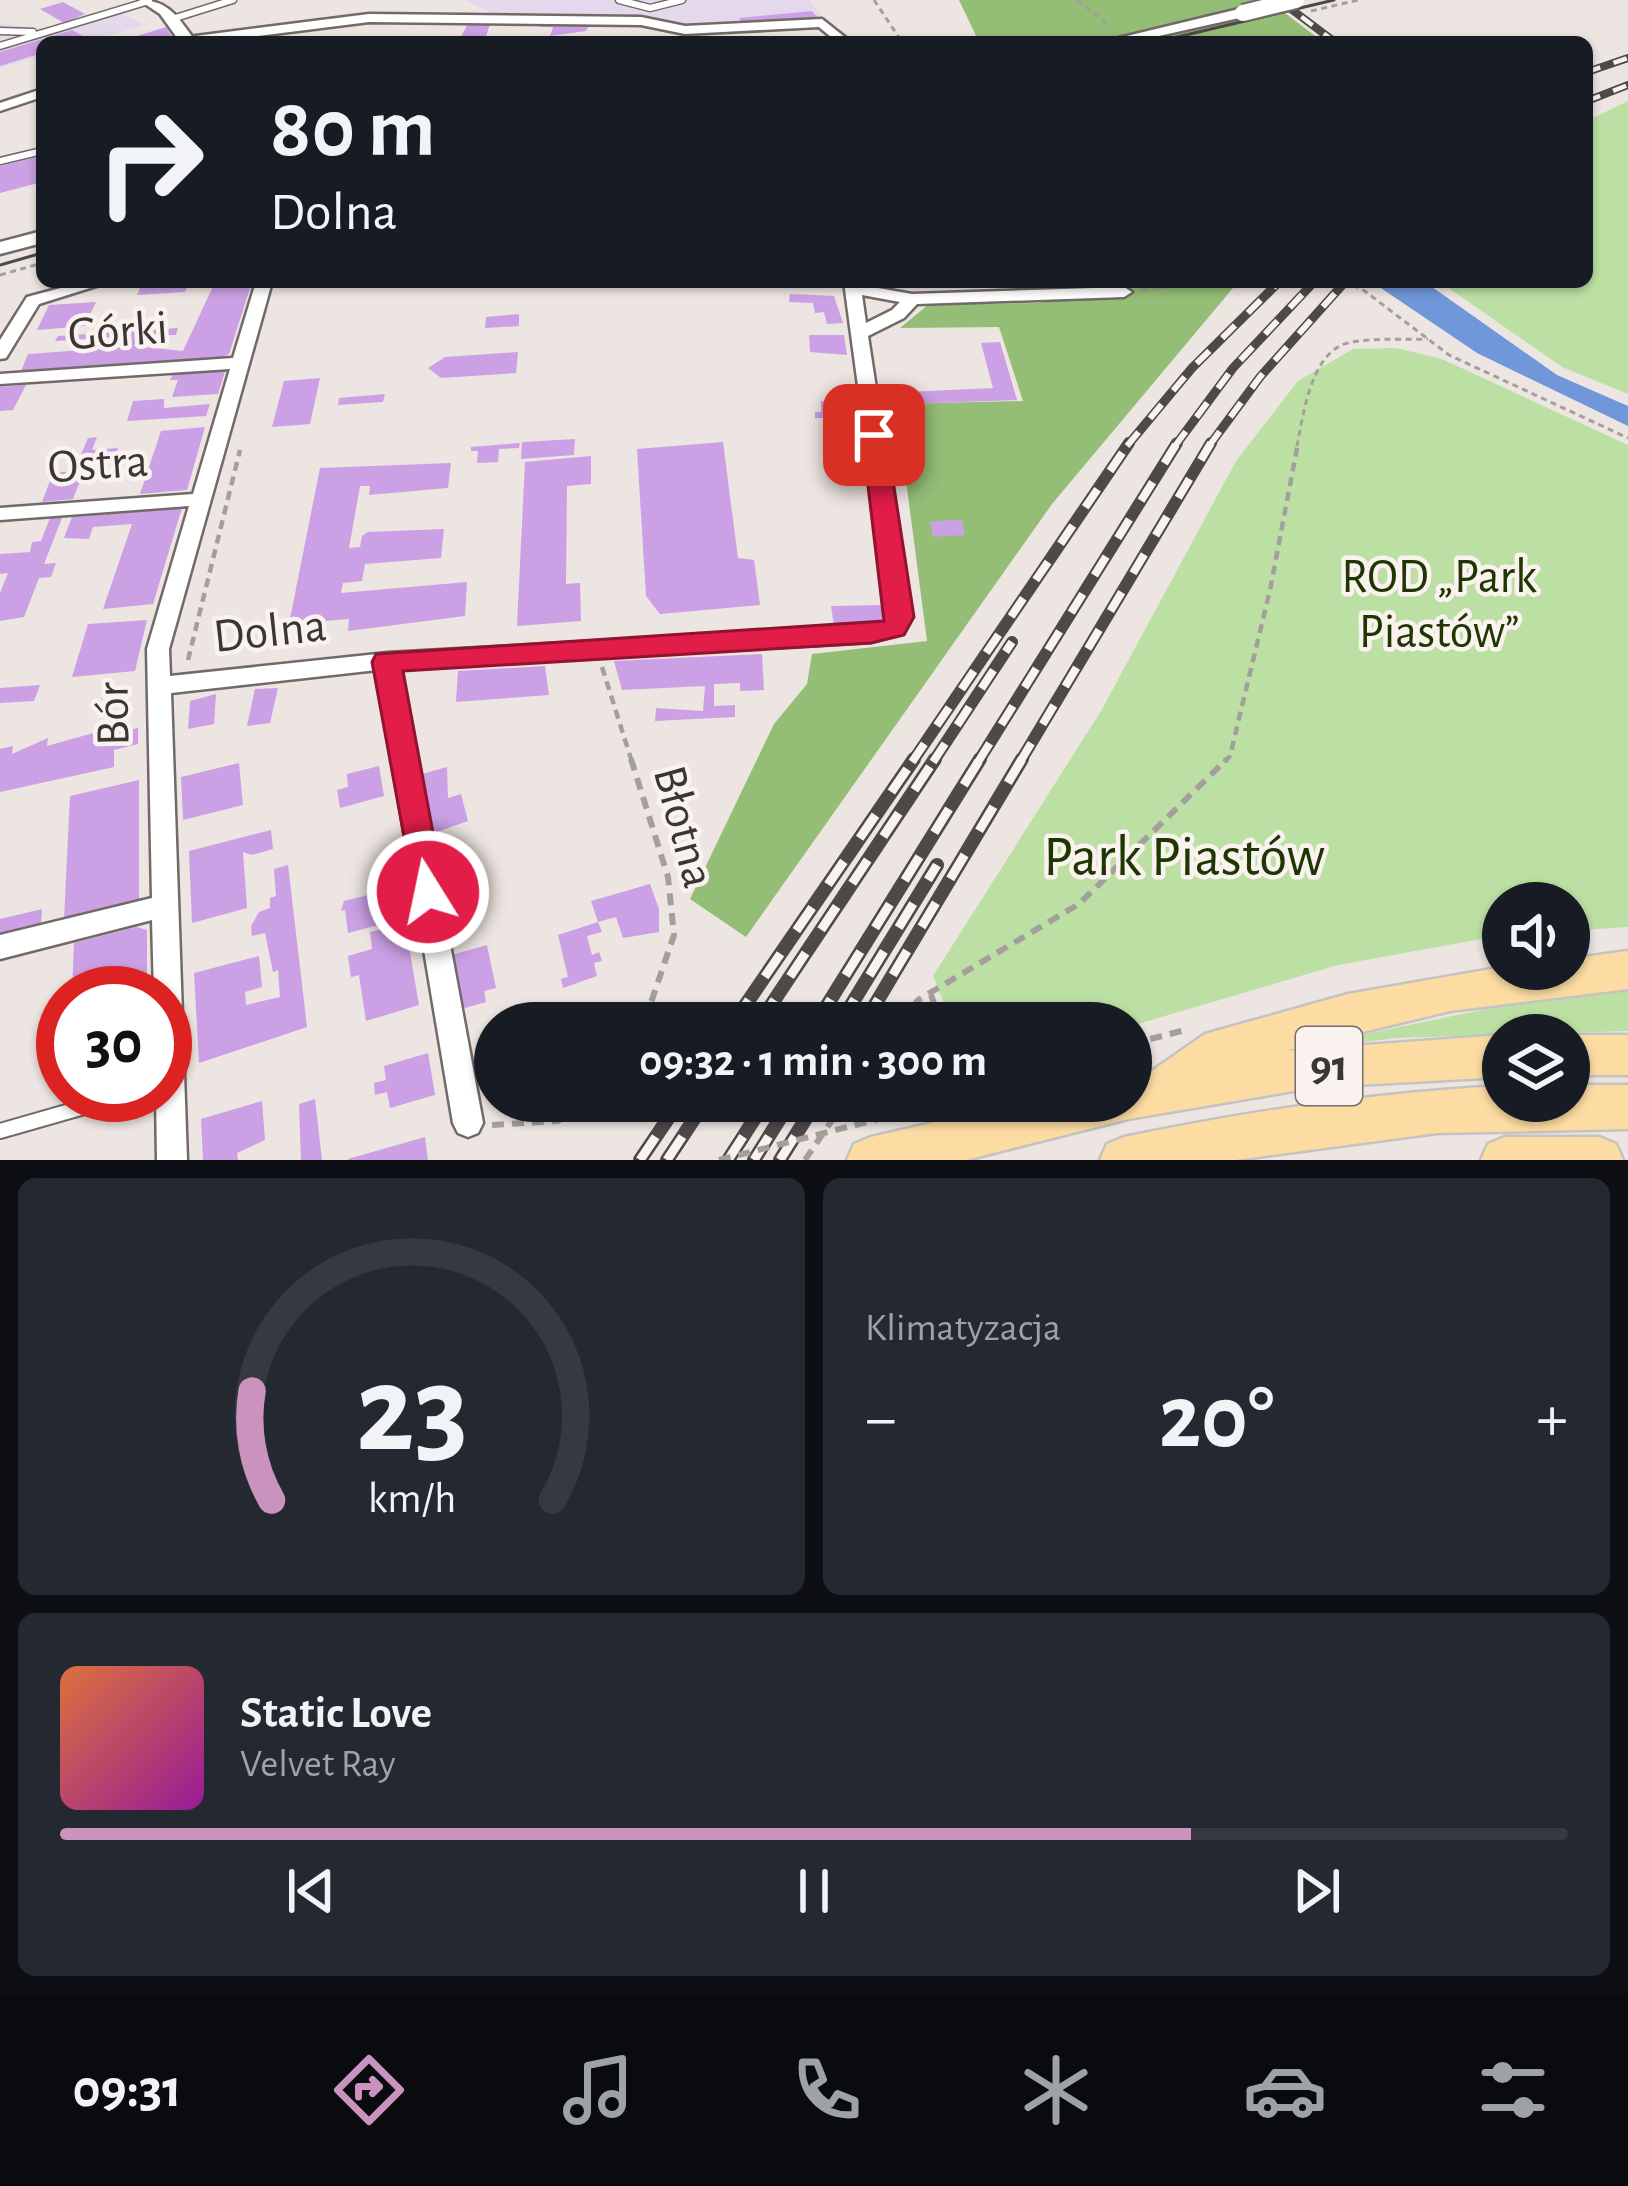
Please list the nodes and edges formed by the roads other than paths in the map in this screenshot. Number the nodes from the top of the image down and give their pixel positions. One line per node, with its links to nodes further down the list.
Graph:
1 (233, 0): 6 (lane)
2 (619, 0): 3 (lane)
3 (682, 0)
4 (1296, 0): 12 (street, bridge)
5 (148, 1): 6 (street); 8 (lane)
6 (172, 19): 9 (street)
7 (0, 31): 8 (lane)
8 (46, 32): 13 (lane)
9 (184, 36)
10 (233, 36): 11 (street)
11 (840, 36)
12 (1125, 36)
13 (0, 46)
14 (36, 96): 15 (street)
15 (0, 107)
16 (36, 152): 17 (lane)
17 (0, 161)
18 (36, 239): 19 (street)
19 (0, 248)
20 (80, 288): 27 (street)
21 (263, 288): 28 (street, Bór)
22 (853, 288): 26 (street)
23 (862, 288): 25 (street)
24 (1124, 292): 25 (street)
25 (912, 299): 26 (street)
26 (860, 333): 32 (street, Dolna)
27 (0, 354)
28 (242, 363): 29 (street, Górki); 30 (street, Bór)
29 (0, 379)
30 (203, 499): 31 (street, Ostra); 33 (street, Bór)
31 (0, 514)
32 (387, 662): 33 (street, Dolna); 47 (street)
33 (157, 686): 34 (street, Bór)
34 (165, 907): 35 (street); 36 (street, Bór)
35 (0, 947)
36 (166, 966)
37 (1628, 970): 41 (main road)
38 (1590, 1055): 39 (main road)
39 (1628, 1055)
40 (1482, 1057): 42 (main road, 91)
41 (1152, 1089)
42 (1152, 1095)
43 (1628, 1107): 51 (main road, 91)
44 (36, 1121): 48 (lane)
45 (170, 1122): 50 (street, Bór)
46 (1001, 1122): 49 (main road, 91)
47 (468, 1123)
48 (0, 1131)
49 (894, 1141)
50 (172, 1160)
51 (1129, 1160)
52 (1505, 1160): 53 (main road)
53 (1599, 1160)

